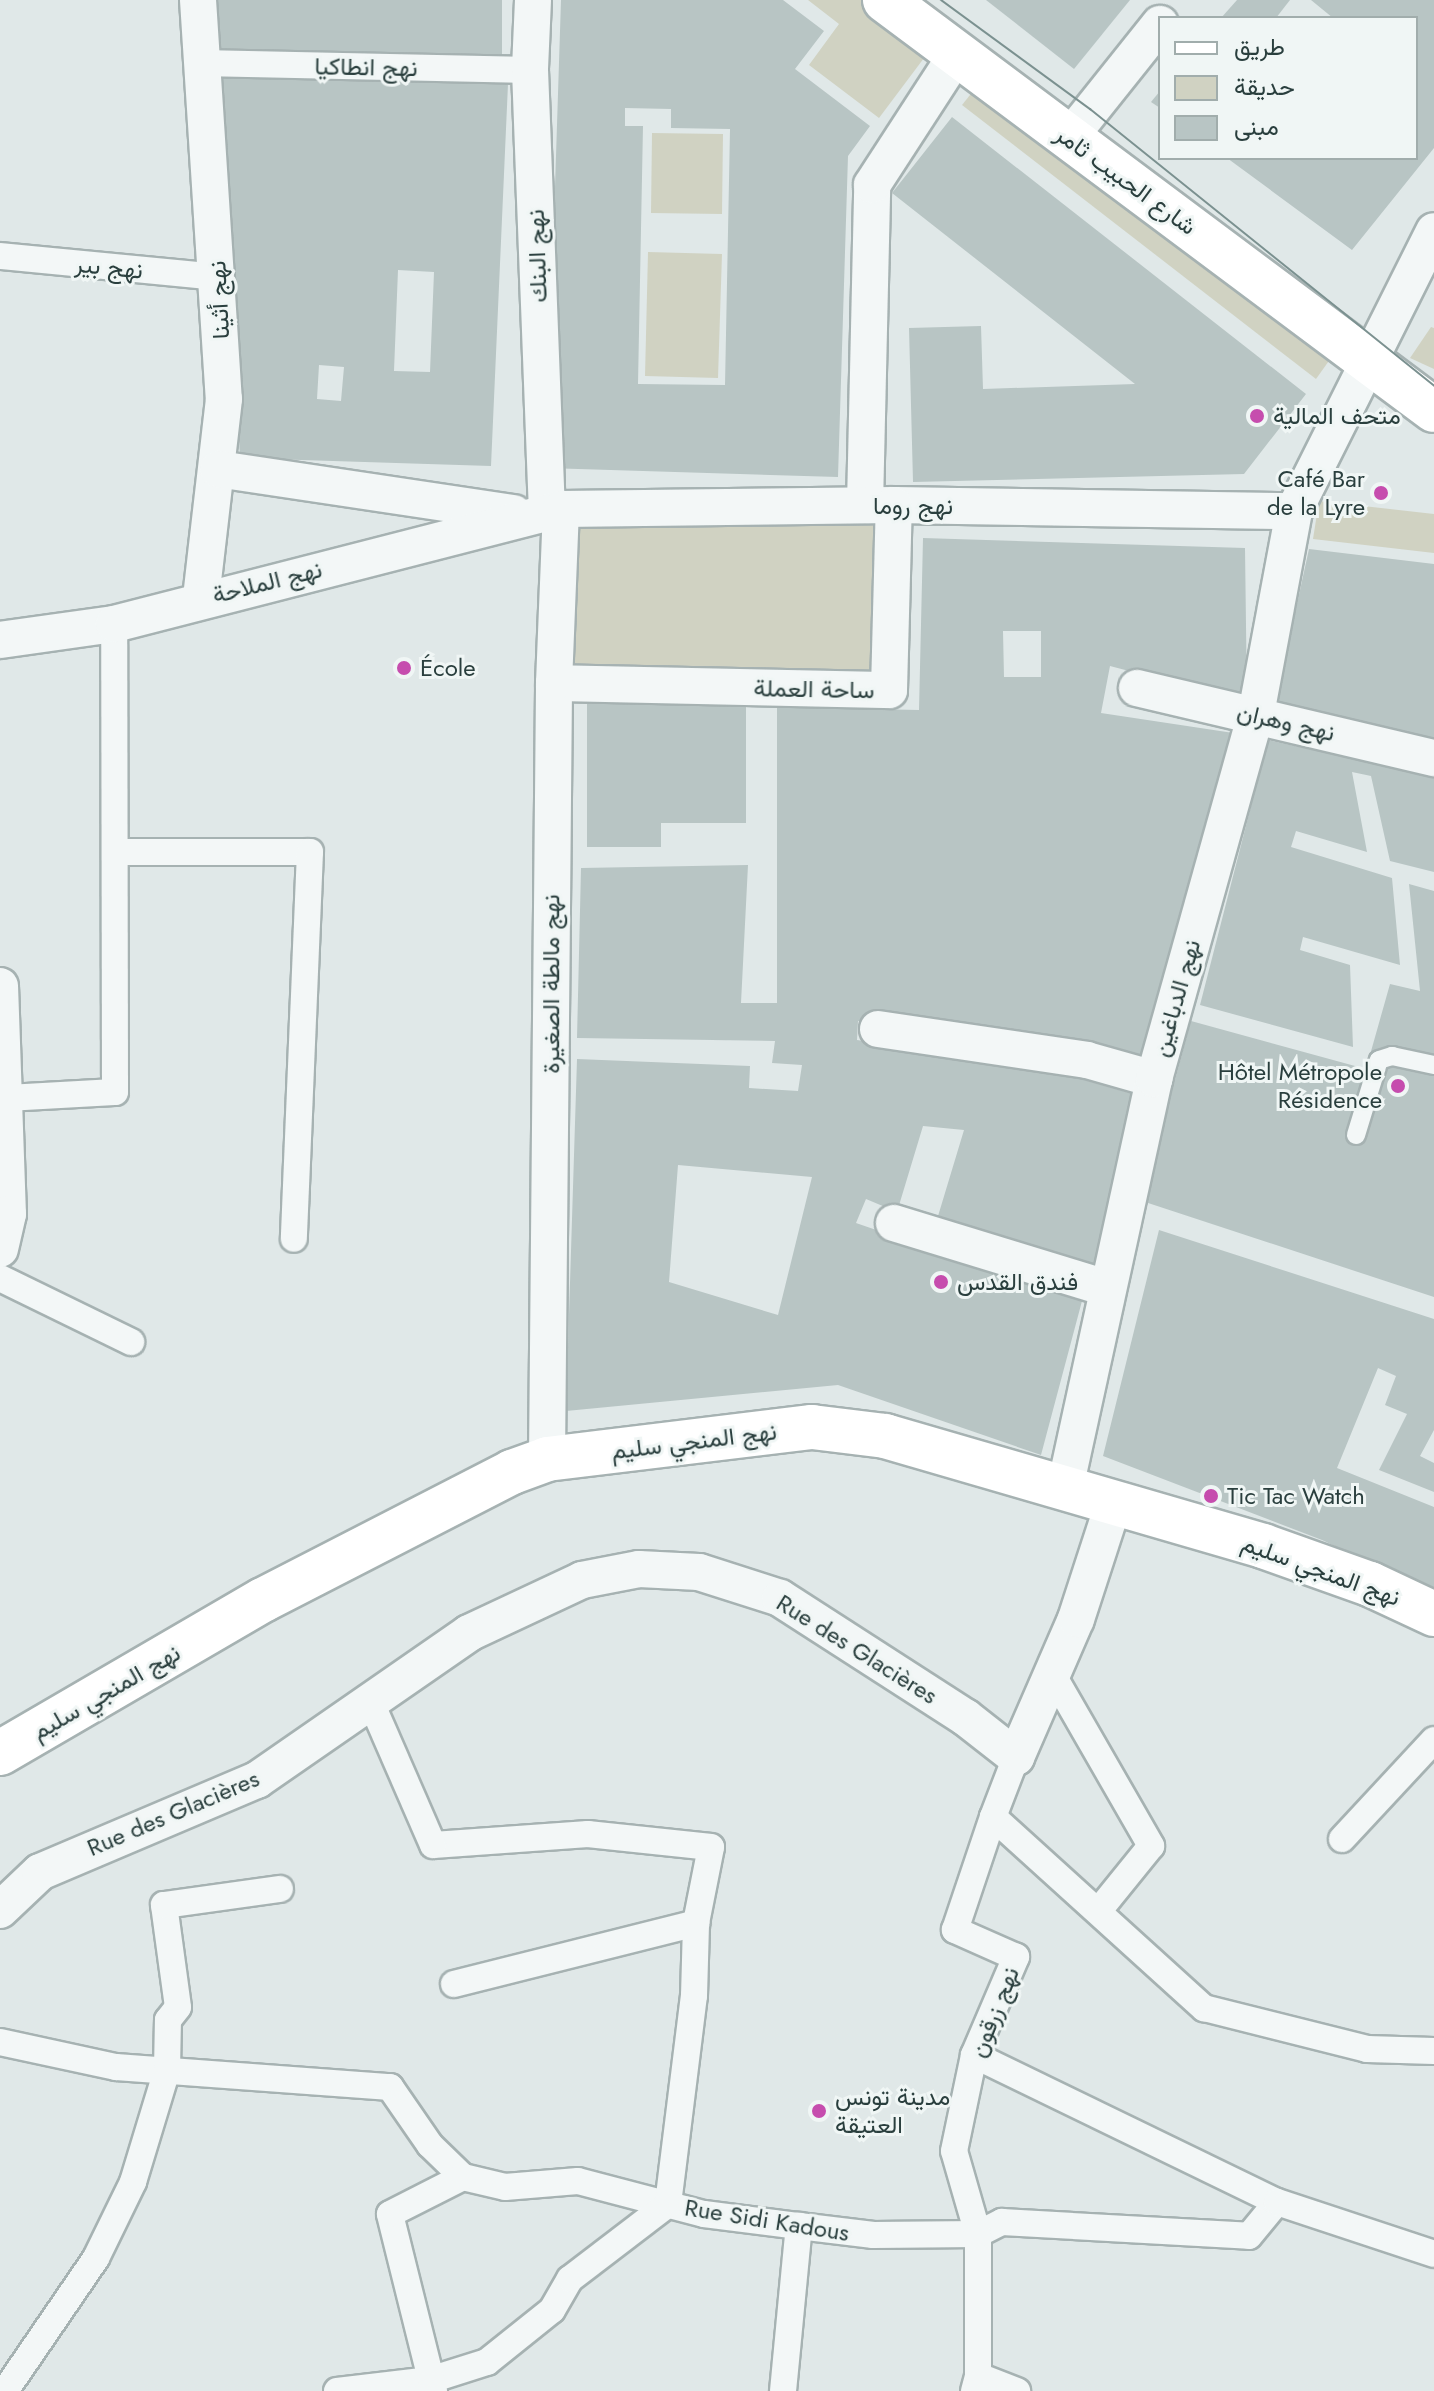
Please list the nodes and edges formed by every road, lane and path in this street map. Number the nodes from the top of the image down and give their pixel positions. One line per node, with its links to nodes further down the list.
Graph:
1 (198, 0): 8 (street, نهج أثينا)
2 (533, 0): 9 (street, نهج البنك)
3 (885, 0): 7 (main road, شارع الحبيب ثامر)
4 (1180, 0): 5 (street)
5 (1167, 16)
6 (1158, 27): 10 (street)
7 (957, 54): 10 (main road, شارع الحبيب ثامر); 17 (street)
8 (202, 63): 9 (street, نهج انطاكيا); 13 (street, نهج أثينا)
9 (530, 70): 19 (street, نهج البنك)
10 (1069, 138): 14 (main road, شارع الحبيب ثامر)
11 (1434, 231): 14 (street, نهج الدباغين)
12 (0, 256): 13 (street, نهج بير)
13 (218, 277): 16 (street, نهج أثينا)
14 (1368, 359): 15 (main road); 18 (street, نهج الدباغين)
15 (1434, 410)
16 (218, 469): 19 (street); 20 (street, نهج أثينا)
17 (880, 505): 18 (street, نهج روما); 19 (street, نهج روما); 23 (street, ساحة العملة)
18 (1294, 511): 25 (street, نهج الدباغين)
19 (546, 512): 20 (street, نهج الملاحة); 23 (street, نهج مالطة الصغيرة)
20 (201, 598): 21 (street, نهج الملاحة)
21 (114, 624): 22 (street, نهج الملاحة); 27 (street)
22 (0, 640)
23 (554, 683): 41 (street, نهج مالطة الصغيرة)
24 (1137, 688): 25 (street, نهج وهران)
25 (1256, 714): 26 (street, نهج وهران); 32 (street, نهج الدباغين)
26 (1434, 758)
27 (115, 852): 33 (street); 36 (street)
28 (0, 986): 30 (street)
29 (878, 1029): 32 (street)
30 (3, 1049): 33 (street)
31 (1434, 1065): 34 (lane)
32 (1154, 1079): 39 (street, نهج الدباغين)
33 (7, 1098): 37 (street)
34 (1356, 1135)
35 (894, 1223): 39 (street)
36 (294, 1239)
37 (0, 1249)
38 (0, 1278): 40 (street)
39 (1106, 1288): 42 (street, نهج الدباغين)
40 (131, 1342)
41 (547, 1459): 42 (main road, نهج المنجي سليم); 48 (main road, نهج المنجي سليم)
42 (1065, 1488): 43 (main road, نهج المنجي سليم)
43 (1114, 1502): 44 (main road, نهج المنجي سليم); 45 (street)
44 (1434, 1614)
45 (1054, 1677): 49 (street); 53 (street)
46 (370, 1700): 49 (street, Rue des Glacières); 54 (street, Rue des Glacières); 55 (street)
47 (1434, 1740): 51 (street)
48 (0, 1753)
49 (1016, 1757): 50 (street)
50 (993, 1817): 53 (street); 59 (street, نهج زرقون)
51 (1342, 1839)
52 (280, 1889): 60 (street)
53 (1100, 1909): 58 (street)
54 (0, 1910)
55 (696, 1923): 56 (street); 63 (street)
56 (454, 1984)
57 (0, 2042): 60 (street)
58 (1434, 2051)
59 (974, 2055): 62 (street); 65 (street, نهج زرقون)
60 (167, 2070): 61 (street); 69 (street)
61 (463, 2177): 63 (street, Rue Sidi Kadous); 68 (street)
62 (1277, 2202): 65 (street, Rue Sidi Kadous); 66 (street)
63 (668, 2204): 64 (street, Rue Sidi Kadous); 68 (street)
64 (799, 2226): 65 (street, Rue Sidi Kadous); 71 (street)
65 (978, 2234): 67 (street, نهج زرقون)
66 (1434, 2254)
67 (976, 2383): 72 (street)
68 (432, 2385): 70 (street)
69 (5, 2391)
70 (337, 2391)
71 (783, 2391)
72 (1017, 2391)

